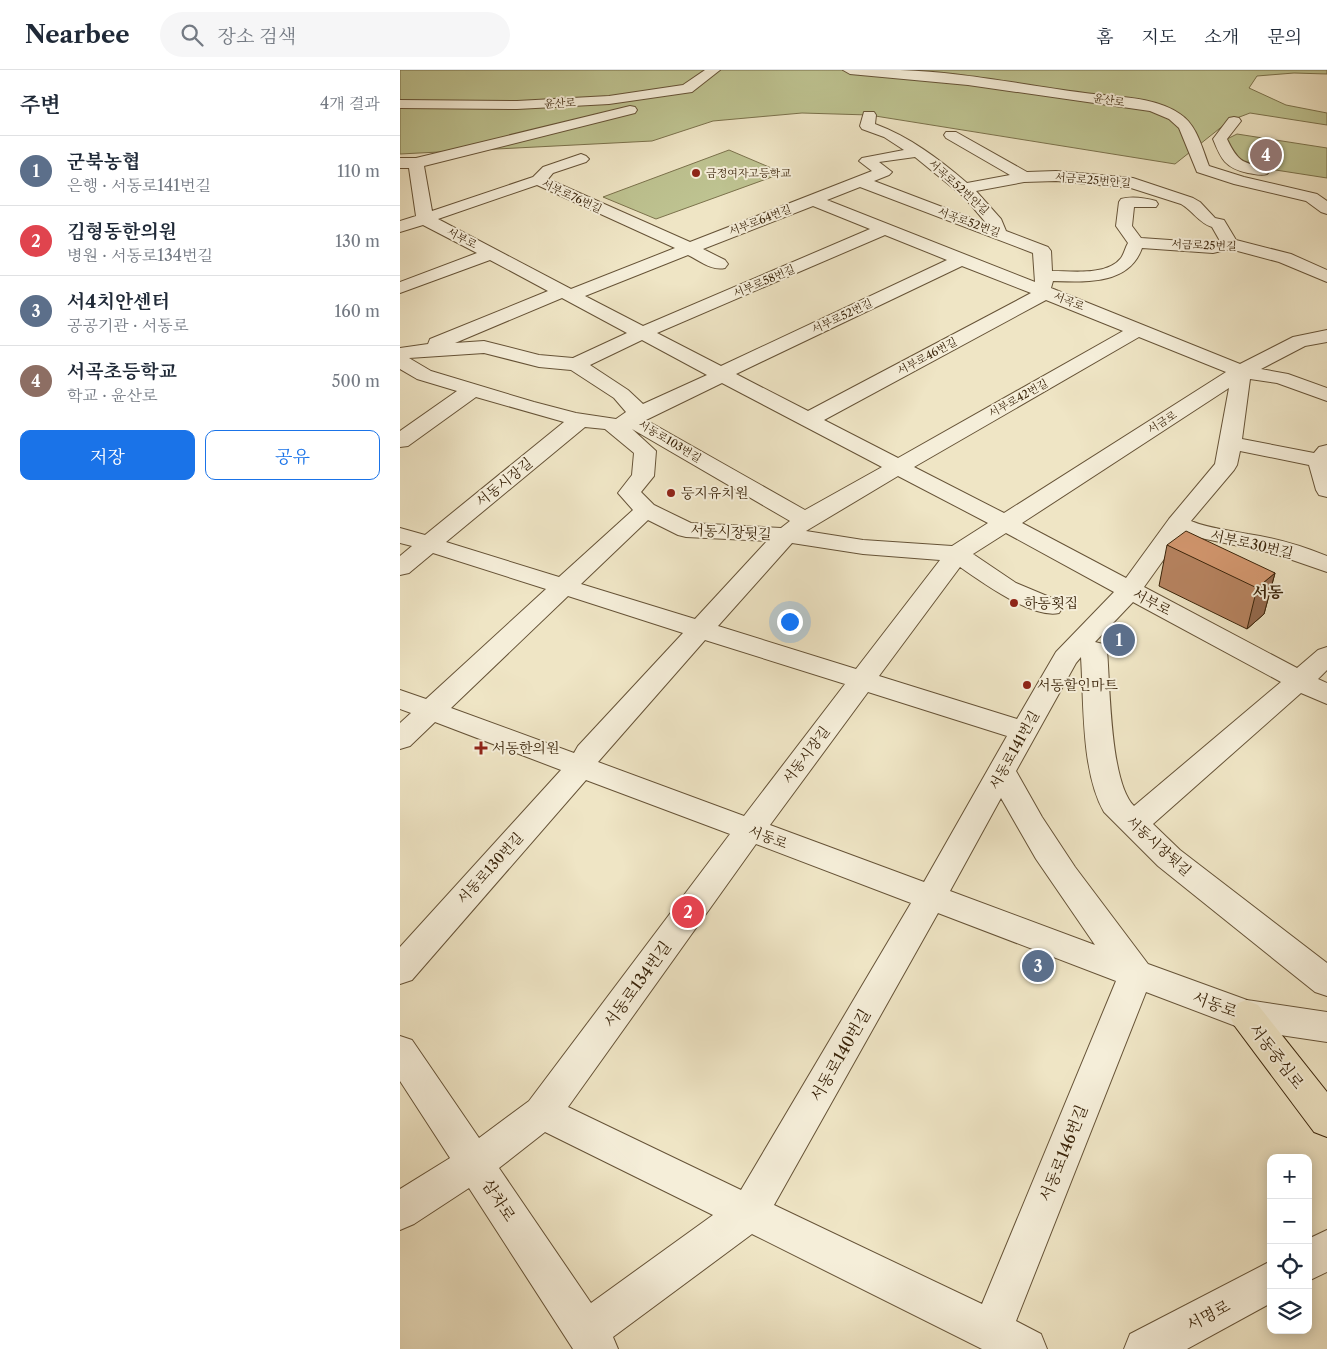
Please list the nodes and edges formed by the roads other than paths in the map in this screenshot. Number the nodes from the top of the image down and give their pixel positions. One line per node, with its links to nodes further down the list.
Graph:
1 (714, 70): 3 (street, 윤산로)
2 (850, 70): 20 (street, 윤산로)
3 (687, 89): 4 (street, 윤산로); 7 (street)
4 (551, 103): 5 (street, 윤산로); 7 (street)
5 (400, 104)
6 (869, 115): 10 (street, 서곡로52번안길)
7 (611, 116): 12 (street)
8 (1234, 121): 13 (street)
9 (951, 134): 14 (street)
10 (918, 152): 16 (street, 서부로64번길); 17 (street, 서곡로52번안길)
11 (581, 159): 15 (street)
12 (408, 163): 21 (street)
13 (1276, 173)
14 (1024, 177): 17 (street, 서금로25번안길); 26 (street, 서금로25번안길)
15 (538, 180): 21 (street, 서부로76번길); 27 (street, 서부로76번길)
16 (858, 181): 18 (street, 서부로64번길); 24 (street, 서곡로52번길)
17 (963, 189): 24 (street, 서곡로52번안길)
18 (813, 200): 23 (street, 서곡로); 27 (street, 서부로64번길)
19 (1150, 204): 25 (street)
20 (1327, 209)
21 (425, 219): 22 (street, 서부로76번길); 28 (street, 서부로)
22 (400, 227)
23 (886, 228): 29 (street, 서곡로); 36 (street, 서부로58번길)
24 (999, 234): 32 (street, 서곡로52번길)
25 (1136, 243): 26 (street, 서금로25번길); 32 (street)
26 (1230, 244): 31 (street, 서금로25번길)
27 (688, 248): 30 (street, 서부로76번길); 34 (street, 서부로64번길)
28 (492, 253): 33 (street); 34 (street, 서부로)
29 (963, 259): 32 (street, 서곡로); 43 (street, 서부로52번길)
30 (719, 264)
31 (1327, 277)
32 (1044, 286): 35 (street, 서곡로); 48 (street, 서부로46번길)
33 (400, 288)
34 (567, 293): 36 (street, 서부로); 38 (street)
35 (1140, 329): 42 (street, 서곡로); 53 (street, 서부로42번길)
36 (642, 333): 41 (street); 43 (street, 서부로)
37 (1327, 336): 42 (street, 서금로)
38 (420, 350): 39 (street, 서동로103번길); 41 (street, 서동로103번길)
39 (400, 354)
40 (400, 361): 44 (street, 서동시장뒷길)
41 (576, 364): 46 (street, 서동로103번길)
42 (1241, 371): 45 (street, 서곡로); 51 (street); 56 (street, 서금로)
43 (722, 375): 46 (street); 48 (street, 서부로)
44 (474, 389): 47 (street, 서동시장뒷길); 50 (street)
45 (1327, 395)
46 (636, 415): 49 (street); 58 (street, 서동로103번길)
47 (580, 420): 49 (street, 서동시장뒷길); 60 (street, 서동시장길)
48 (807, 420): 53 (street, 서부로)
49 (611, 424): 55 (street, 서동시장뒷길)
50 (400, 441)
51 (1231, 443): 52 (street); 57 (street)
52 (1323, 456): 54 (street)
53 (897, 468): 56 (street, 서부로); 58 (street)
54 (1327, 490)
55 (646, 510): 58 (street, 서동시장뒷길); 64 (street)
56 (1005, 523): 61 (street); 65 (street, 서부로)
57 (1177, 524): 62 (street, 서부로30번길); 65 (street)
58 (795, 527): 61 (street, 서동시장뒷길); 67 (street)
59 (400, 535): 60 (street)
60 (428, 544): 63 (street, 서동시장길); 64 (street)
61 (957, 554): 66 (street); 70 (street, 서동시장길)
62 (1327, 565)
63 (400, 568)
64 (564, 586): 67 (street); 74 (street)
65 (1129, 590): 71 (street, 서부로); 75 (street, 서동로141번길)
66 (1050, 607)
67 (699, 629): 70 (street); 77 (street)
68 (1094, 650): 79 (street, 서동시장뒷길)
69 (1327, 656): 71 (street)
70 (862, 680): 75 (street); 80 (street, 서동시장길)
71 (1300, 680): 72 (street, 서부로); 79 (street)
72 (1327, 695)
73 (400, 699): 74 (street, 서동로)
74 (431, 711): 76 (street); 77 (street, 서동로)
75 (1024, 731): 78 (street, 서동로141번길)
76 (400, 739)
77 (581, 767): 80 (street, 서동로); 82 (street, 서동로130번길)
78 (1002, 771): 81 (street, 서동로141번길); 83 (street)
79 (1133, 824): 84 (street, 서동시장뒷길)
80 (750, 830): 81 (street, 서동로); 88 (street, 서동로134번길)
81 (931, 898): 83 (street, 서동로); 92 (street, 서동로140번길)
82 (400, 970)
83 (1136, 974): 85 (street, 서동로); 96 (street, 서동로146번길)
84 (1327, 982)
85 (1246, 1015): 86 (street, 서동로); 89 (main road, 서동중심로)
86 (1327, 1027)
87 (400, 1050): 90 (street, 삼차로)
88 (542, 1113): 90 (street, 서동로134번길); 92 (street)
89 (1327, 1120)
90 (475, 1163): 91 (street, 서동로134번길); 97 (street, 삼차로)
91 (400, 1211)
92 (749, 1213): 96 (street); 97 (street, 서동로140번길)
93 (1327, 1250): 94 (street)
94 (1312, 1259)
95 (1267, 1283): 99 (street, 서명로)
96 (991, 1332): 98 (street)
97 (591, 1341)
98 (1026, 1349)
99 (1145, 1349)

